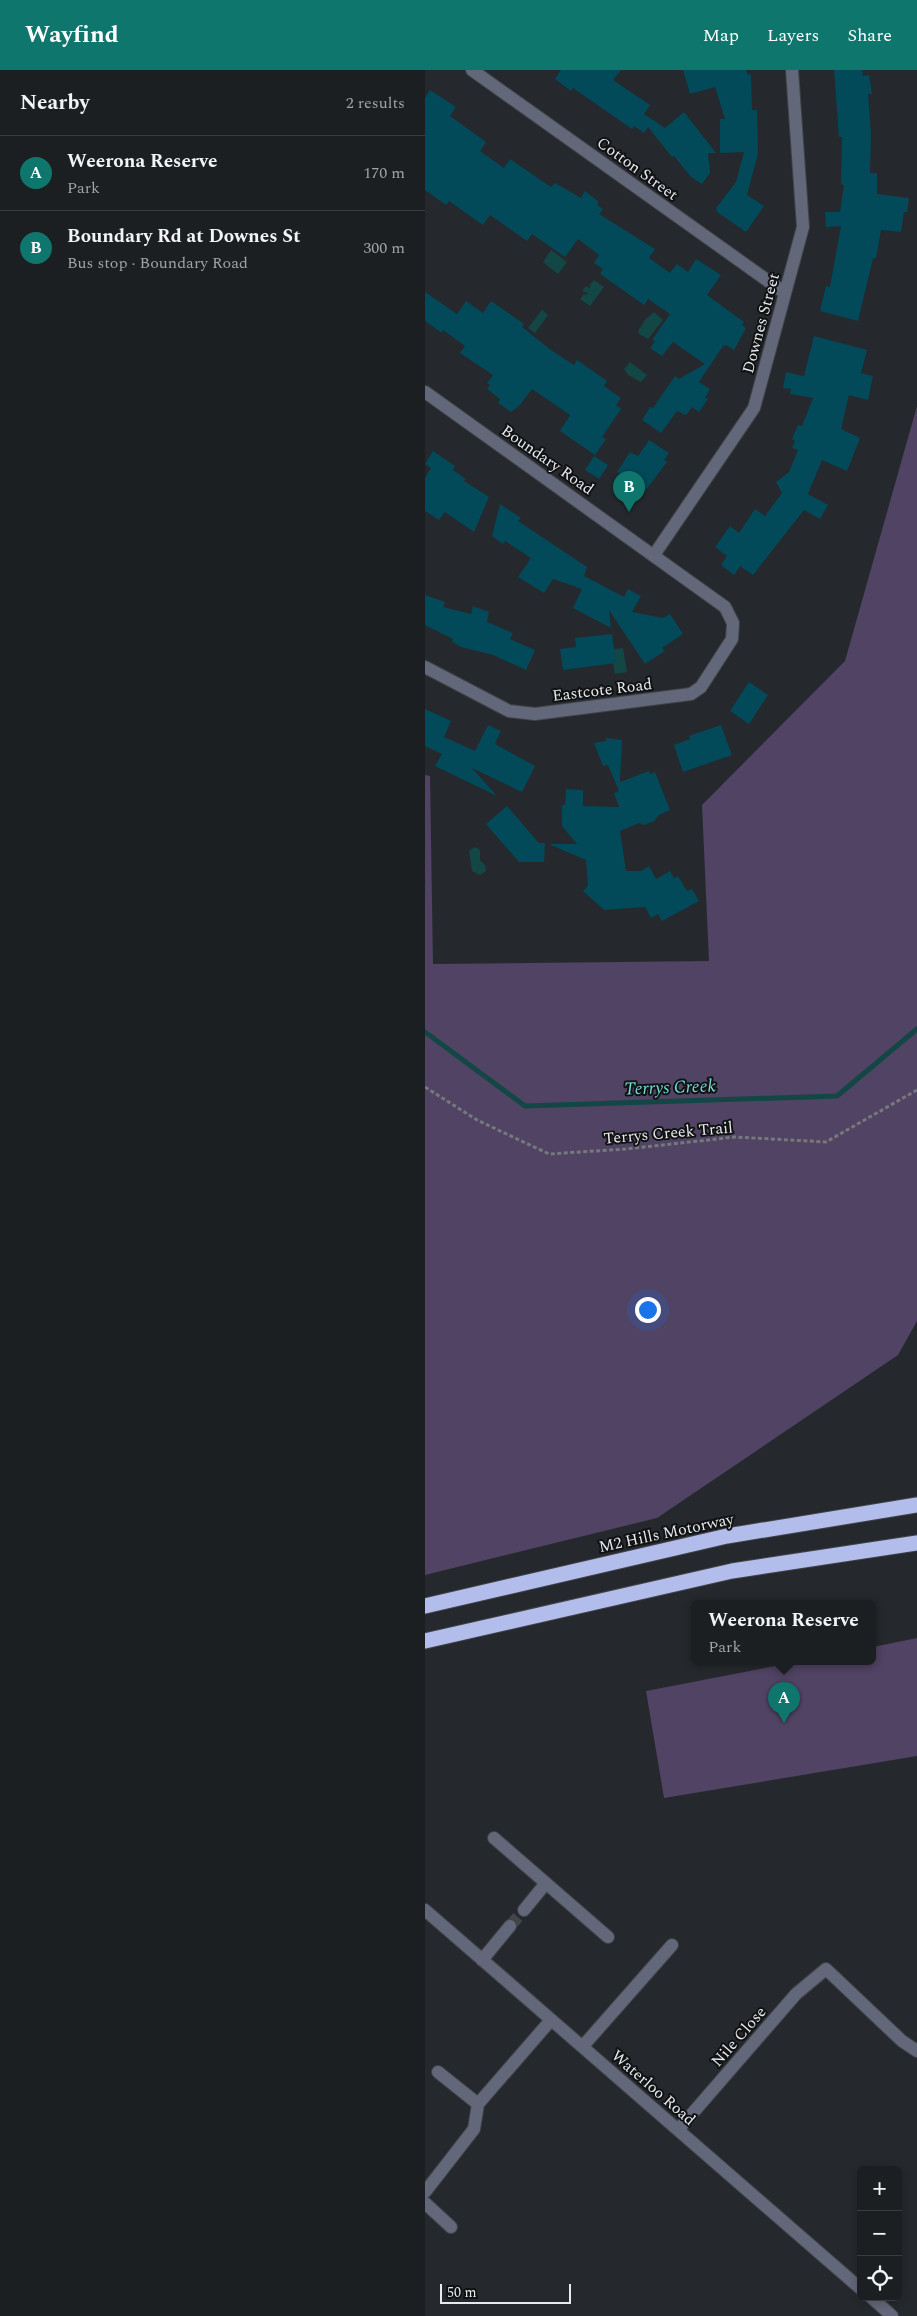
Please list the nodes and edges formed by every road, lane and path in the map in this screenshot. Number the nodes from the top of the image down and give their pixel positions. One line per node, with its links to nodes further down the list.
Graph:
1 (472, 70): 3 (street, Cotton Street)
2 (792, 70): 3 (street, Downes Street)
3 (785, 293): 5 (street, Downes Street)
4 (425, 392): 5 (street, Boundary Road)
5 (654, 555): 6 (street, Boundary Road)
6 (725, 607): 7 (street, Eastcote Road)
7 (425, 667)
8 (425, 1087): 9 (path, Terrys Creek Trail)
9 (917, 1090)
10 (917, 1505): 12 (highway, M2 Hills Motorway)
11 (917, 1543): 13 (highway)
12 (425, 1606)
13 (425, 1641)
14 (494, 1838): 15 (street)
15 (546, 1883): 17 (street); 19 (street)
16 (425, 1910): 21 (street, Waterloo Road)
17 (524, 1910)
18 (510, 1926): 21 (street)
19 (608, 1937)
20 (672, 1945): 23 (street)
21 (482, 1960): 22 (street, Waterloo Road)
22 (551, 2020): 23 (street, Waterloo Road); 26 (street)
23 (583, 2046): 27 (street, Waterloo Road)
24 (917, 2051): 27 (street, Nile Close)
25 (438, 2072): 26 (street)
26 (478, 2104): 28 (street)
27 (678, 2130): 31 (street, Waterloo Road)
28 (425, 2192)
29 (425, 2203): 30 (street)
30 (451, 2227)
31 (857, 2286)
32 (875, 2301): 33 (street)
33 (892, 2316)

